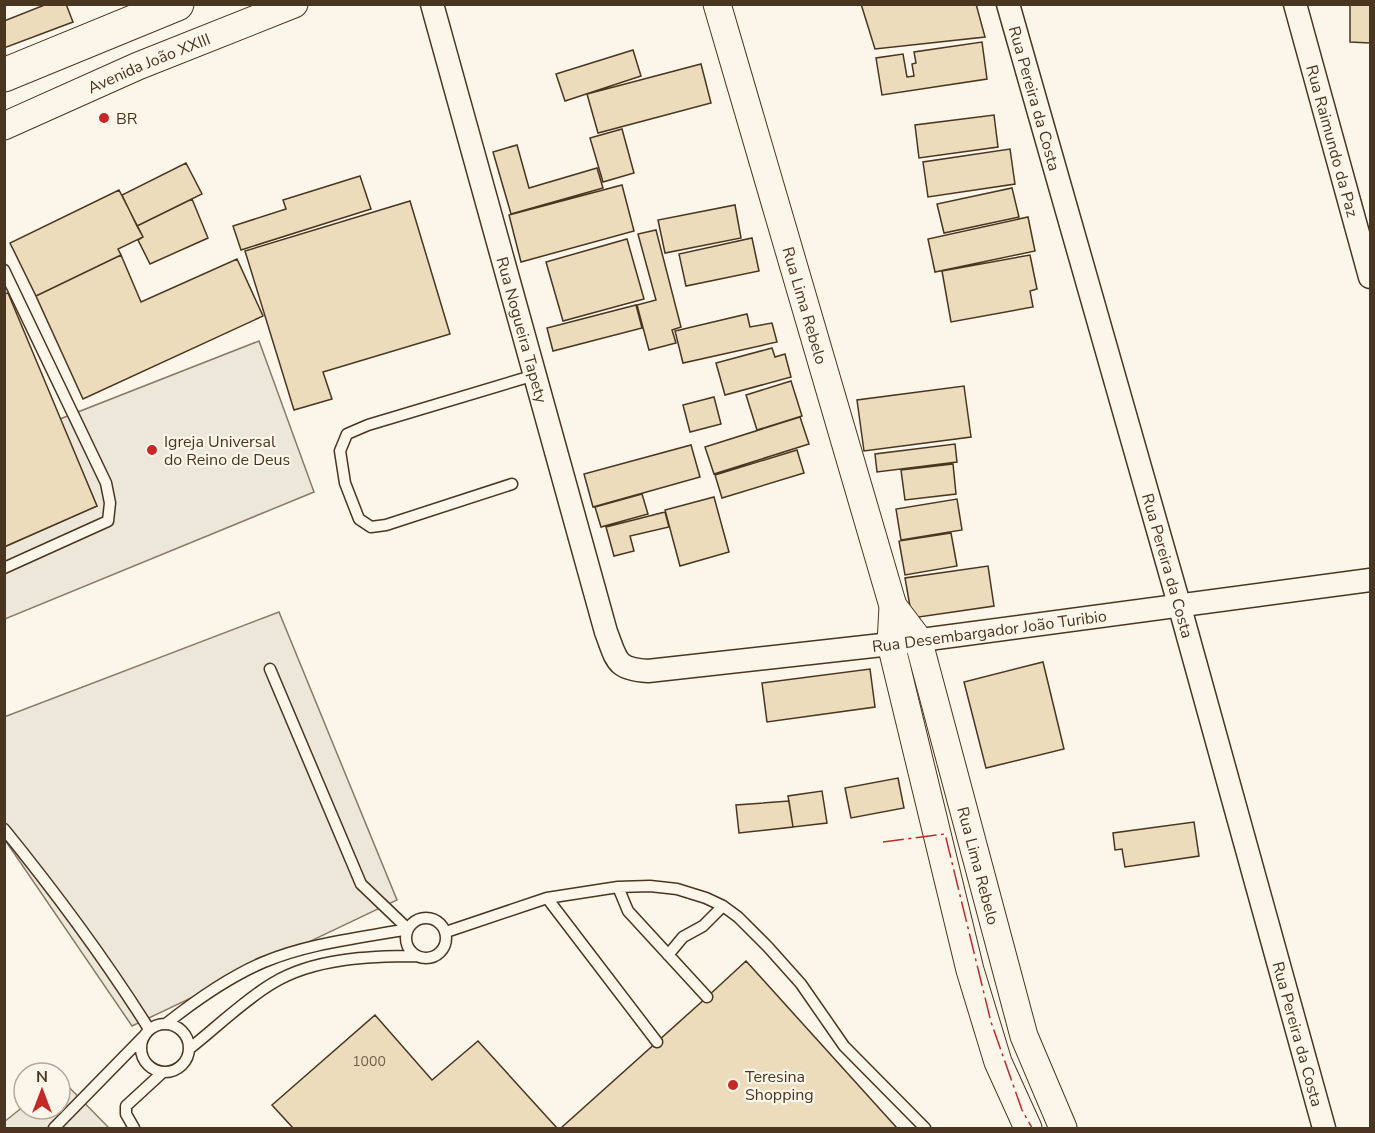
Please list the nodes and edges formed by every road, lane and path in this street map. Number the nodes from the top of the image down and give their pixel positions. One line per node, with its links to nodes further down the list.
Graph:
1 (177, 4): 7 (main road)
2 (294, 4): 8 (street, Avenida João XXIII)
3 (432, 4): 11 (street, Rua Nogueira Tapety)
4 (717, 4): 16 (street, Rua Lima Rebelo)
5 (1008, 4): 15 (street, Rua Pereira da Costa)
6 (1295, 4): 9 (street, Rua Raimundo da Paz)
7 (4, 75)
8 (4, 126)
9 (1369, 264)
10 (4, 270): 13 (lane)
11 (535, 375): 12 (lane); 19 (street, Rua Nogueira Tapety)
12 (512, 484)
13 (4, 568)
14 (1371, 580): 15 (street, Rua Desembargador João Turibio)
15 (1179, 604): 17 (street, Rua Desembargador João Turibio); 40 (street, Rua Pereira da Costa)
16 (893, 606): 17 (street, Rua Lima Rebelo); 18 (street, Rua Lima Rebelo)
17 (918, 639): 18 (street, Rua Desembargador João Turibio); 39 (street, Rua Lima Rebelo)
18 (891, 644): 19 (street, Rua Desembargador João Turibio); 38 (street, Rua Lima Rebelo)
19 (615, 655)
20 (270, 669): 25 (lane)
21 (4, 829): 31 (lane)
22 (618, 887): 23 (lane); 24 (lane); 27 (lane)
23 (547, 898): 26 (lane); 32 (lane)
24 (723, 906): 27 (lane); 37 (lane)
25 (408, 929): 26 (lane); 28 (lane); 30 (lane)
26 (446, 932): 28 (lane)
27 (668, 955): 29 (lane)
28 (417, 956): 33 (lane)
29 (707, 997)
30 (167, 1023): 31 (lane); 33 (lane)
31 (146, 1033): 34 (lane); 35 (lane)
32 (657, 1042)
33 (189, 1049): 34 (lane)
34 (163, 1072): 36 (lane)
35 (54, 1128)
36 (134, 1128)
37 (925, 1128)
38 (1028, 1128)
39 (1063, 1128)
40 (1324, 1128)

